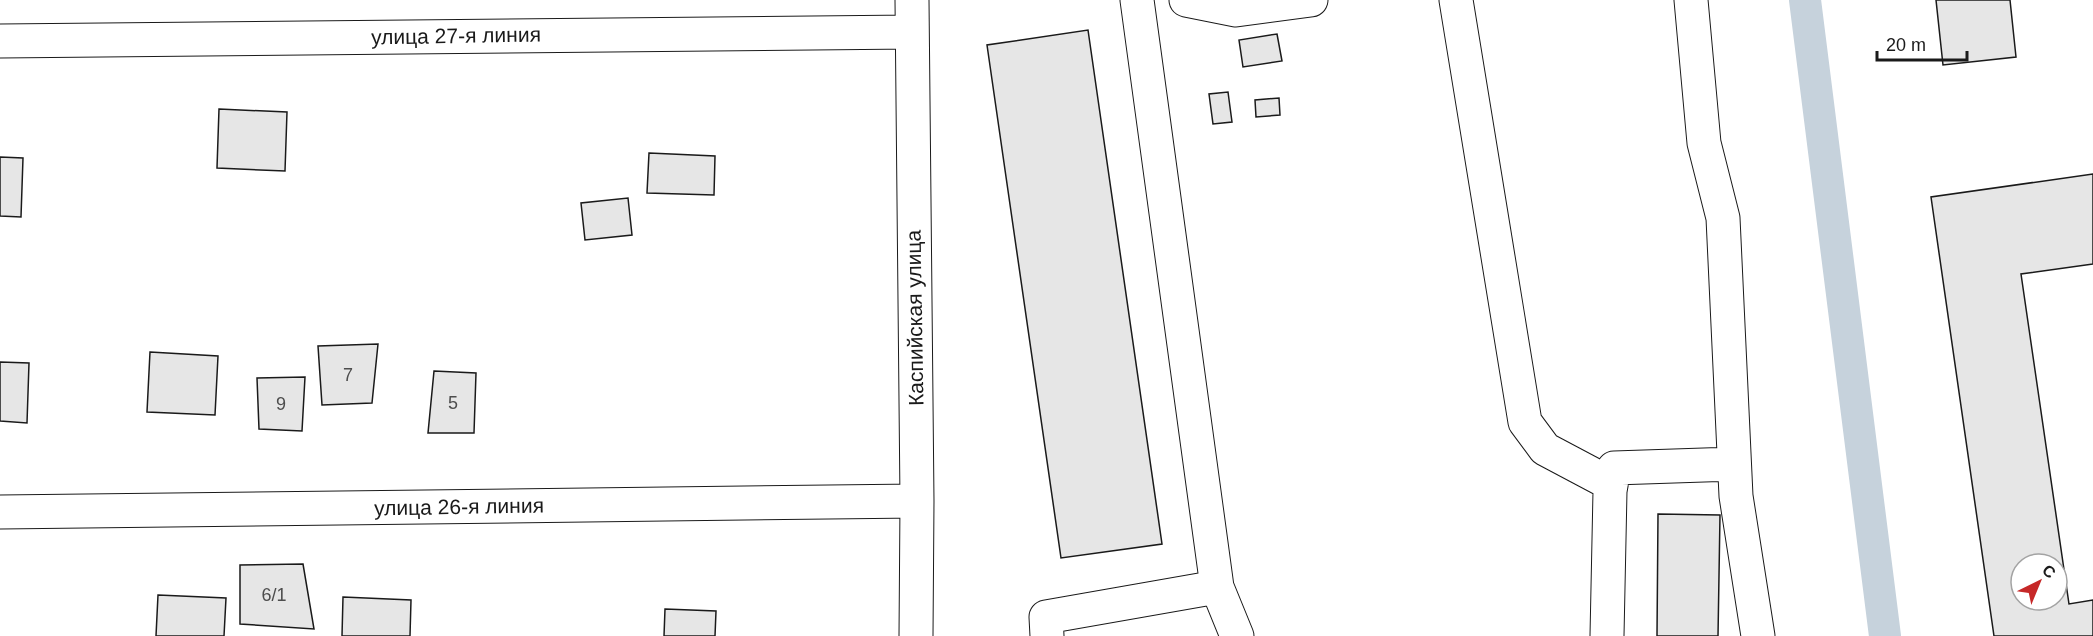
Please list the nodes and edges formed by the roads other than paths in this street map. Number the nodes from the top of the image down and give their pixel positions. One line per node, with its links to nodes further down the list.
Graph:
1 (1137, 0): 12 (street)
2 (1185, 0): 3 (street)
3 (1311, 0)
4 (1456, 0): 9 (street)
5 (1691, 0): 8 (street)
6 (912, 16): 7 (street, улица 27-я линия); 10 (street, Каспийская улица)
7 (0, 41)
8 (1734, 464): 9 (street); 17 (street)
9 (1611, 484): 16 (street)
10 (917, 501): 11 (street, улица 26-я линия); 13 (street, Каспийская улица)
11 (0, 512)
12 (1217, 587): 14 (street); 15 (street)
13 (916, 636)
14 (1047, 636)
15 (1237, 636)
16 (1607, 636)
17 (1758, 636)

